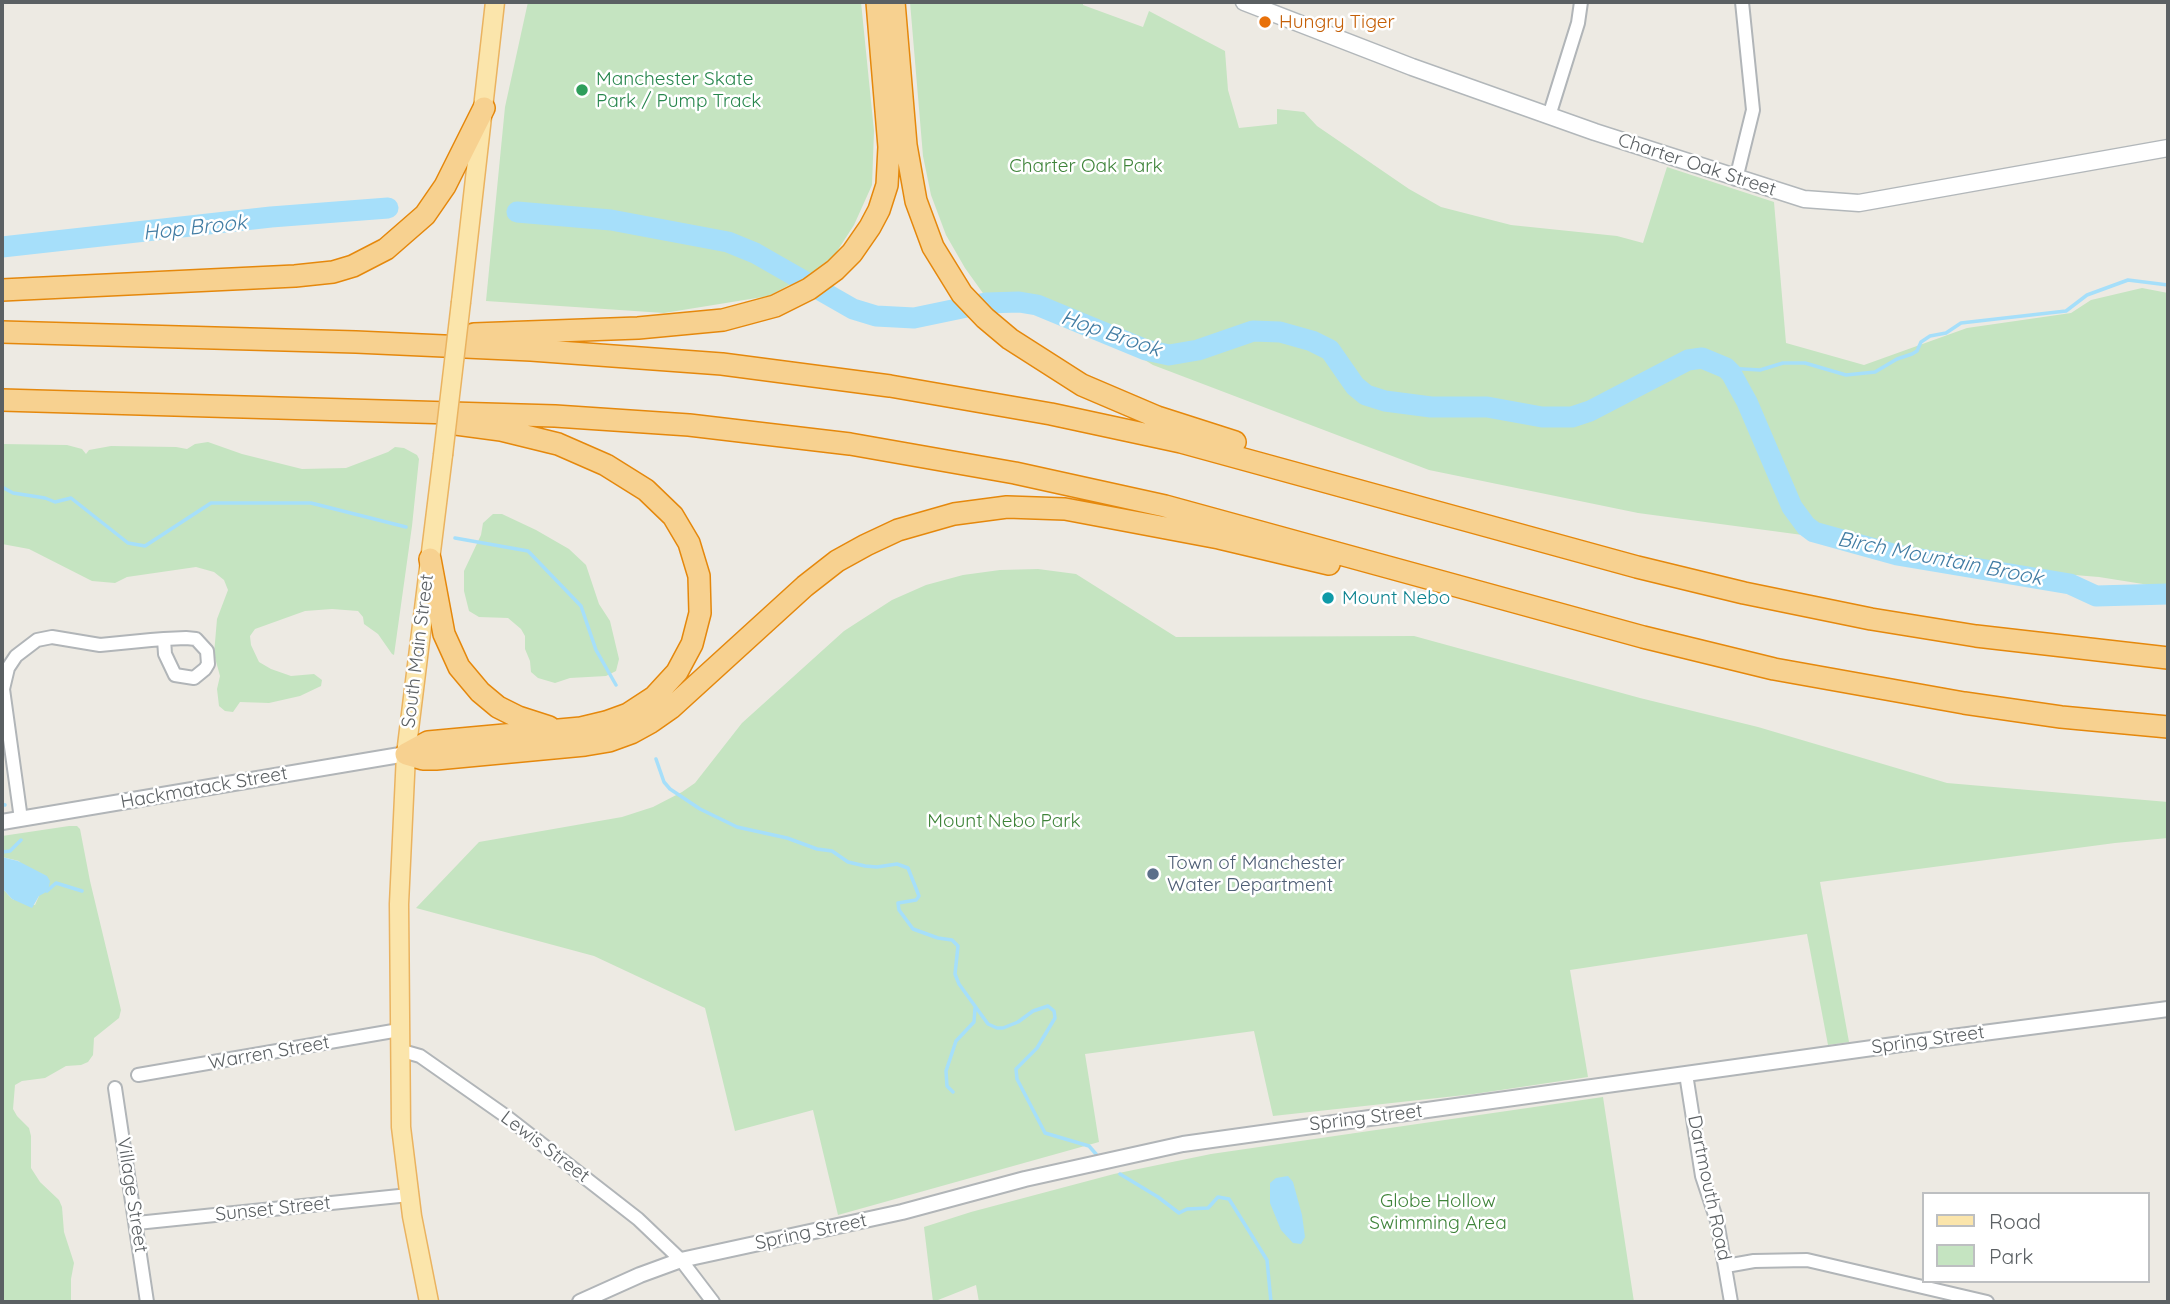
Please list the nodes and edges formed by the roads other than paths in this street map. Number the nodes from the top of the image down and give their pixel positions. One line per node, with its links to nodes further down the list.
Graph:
1 (495, 2): 7 (main road, South Main Street)
2 (877, 2): 13 (highway)
3 (894, 2): 16 (highway)
4 (1244, 2): 8 (main road, Charter Oak Street)
5 (1581, 2): 8 (street)
6 (1742, 2): 10 (street)
7 (484, 108): 11 (highway); 17 (main road, South Main Street, bridge)
8 (1549, 116): 10 (main road, Charter Oak Street)
9 (2168, 148): 10 (main road, Charter Oak Street)
10 (1736, 179)
11 (2, 290)
12 (2, 332): 13 (highway)
13 (317, 341): 16 (highway)
14 (2, 400): 15 (highway)
15 (326, 408): 18 (highway); 22 (highway)
16 (1418, 506): 20 (highway)
17 (430, 559): 22 (highway); 23 (main road, South Main Street)
18 (1432, 578): 21 (highway); 23 (highway)
19 (164, 639): 24 (street)
20 (2168, 658)
21 (2168, 727)
22 (572, 729): 23 (highway)
23 (406, 754): 24 (street, Hackmatack Street); 27 (main road, South Main Street)
24 (21, 819): 25 (street, Hackmatack Street)
25 (2, 822)
26 (2168, 1009): 30 (street, Spring Street)
27 (399, 1030): 28 (main road, South Main Street); 29 (street, Warren Street)
28 (400, 1050): 32 (main road, South Main Street); 34 (street, Lewis Street)
29 (138, 1074)
30 (1686, 1074): 34 (street, Spring Street); 35 (street, Dartmouth Road)
31 (115, 1088): 33 (street, Village Street)
32 (409, 1195): 33 (street, Sunset Street); 37 (main road, South Main Street)
33 (137, 1223): 36 (street, Village Street)
34 (681, 1260): 38 (street, Spring Street); 39 (street, Lewis Street)
35 (1726, 1266): 40 (street, Dartmouth Road); 41 (street)
36 (147, 1302)
37 (429, 1302)
38 (580, 1302)
39 (713, 1302)
40 (1731, 1302)
41 (1987, 1302)

